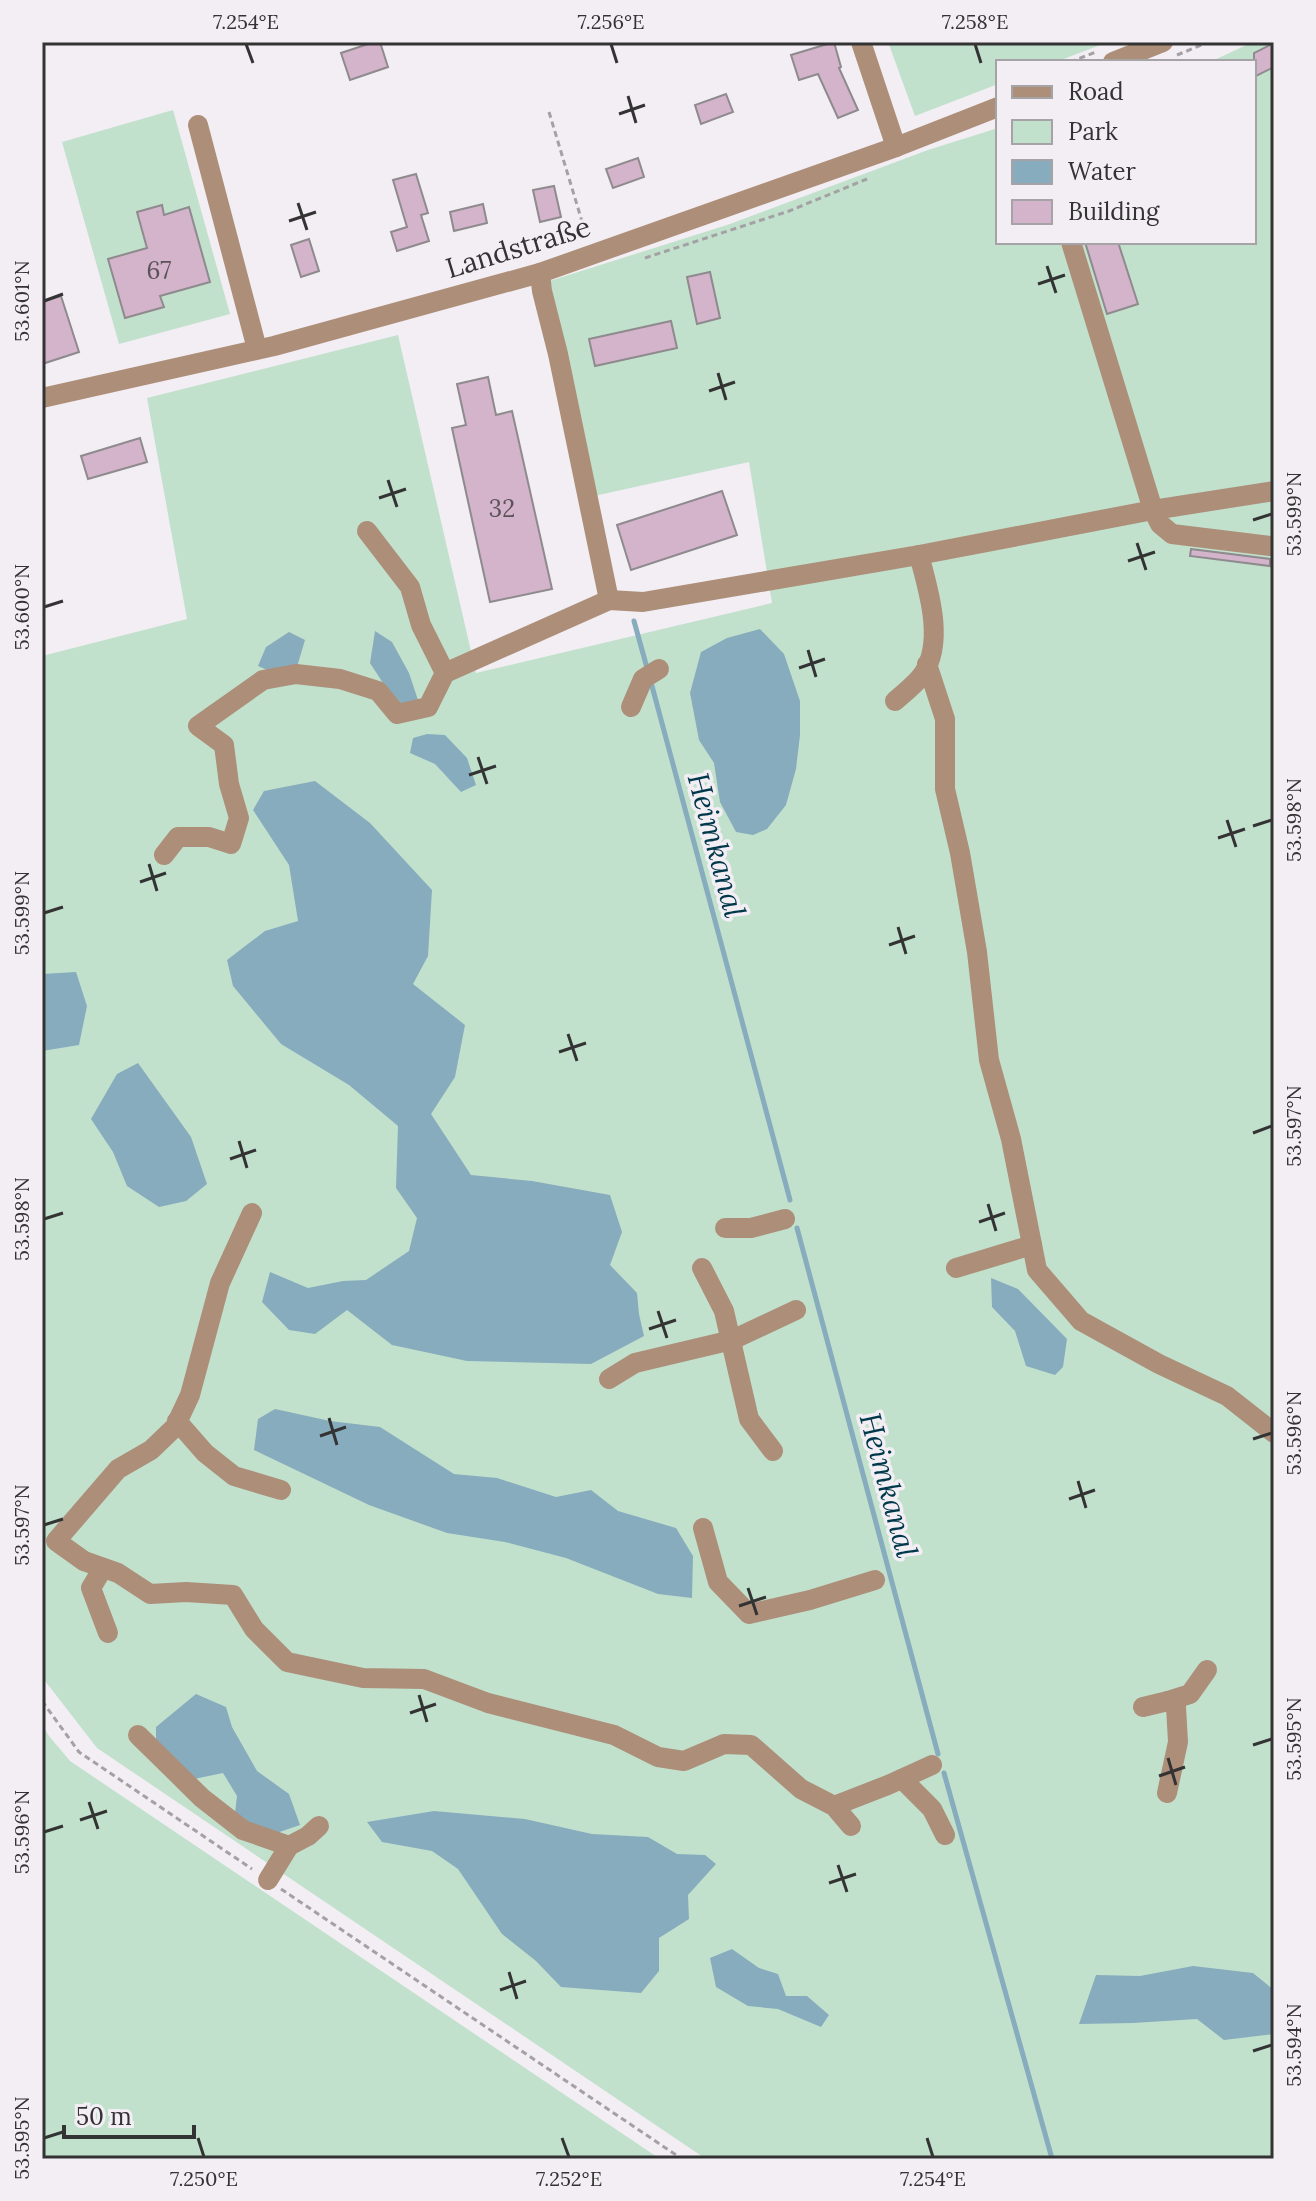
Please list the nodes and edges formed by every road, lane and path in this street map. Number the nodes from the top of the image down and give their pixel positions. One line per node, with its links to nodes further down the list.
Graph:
1 (861, 42): 9 (street)
2 (1209, 42): 3 (path)
3 (1167, 50): 4 (street)
4 (1110, 54): 5 (path)
5 (1080, 60)
6 (996, 108): 9 (street, Landstraße)
7 (549, 112): 11 (path)
8 (198, 125): 13 (street)
9 (896, 147): 11 (street, Landstraße)
10 (1072, 244): 16 (street)
11 (591, 255): 12 (street, Landstraße)
12 (540, 273): 13 (street, Landstraße); 20 (street)
13 (257, 349): 14 (street, Landstraße)
14 (42, 398)
15 (1274, 491): 16 (street)
16 (1153, 510): 18 (street); 19 (street)
17 (367, 531): 23 (street)
18 (1270, 546)
19 (919, 555): 20 (street); 21 (street)
20 (609, 600): 23 (street)
21 (927, 664): 24 (street); 30 (street)
22 (659, 669): 25 (street)
23 (445, 673): 26 (street)
24 (895, 701)
25 (631, 707)
26 (164, 855)
27 (252, 1213): 36 (street)
28 (785, 1219): 29 (street)
29 (725, 1228)
30 (1032, 1245): 32 (street); 37 (street)
31 (702, 1268): 34 (street)
32 (956, 1268)
33 (796, 1310): 34 (street)
34 (731, 1340): 35 (street); 38 (street)
35 (609, 1379)
36 (177, 1421): 39 (street); 41 (street)
37 (1274, 1433)
38 (773, 1451)
39 (281, 1490)
40 (703, 1528): 42 (street)
41 (103, 1568): 43 (street); 52 (street)
42 (875, 1580)
43 (108, 1633)
44 (1207, 1670): 46 (street)
45 (42, 1701): 57 (path)
46 (1168, 1701): 47 (street); 51 (street)
47 (1143, 1707)
48 (138, 1735): 56 (street)
49 (932, 1765): 50 (street)
50 (902, 1779): 52 (street); 55 (street)
51 (1167, 1793)
52 (834, 1806): 54 (street)
53 (319, 1826): 56 (street)
54 (851, 1826)
55 (945, 1835)
56 (289, 1846): 57 (street)
57 (268, 1880): 58 (path)
58 (682, 2159)

